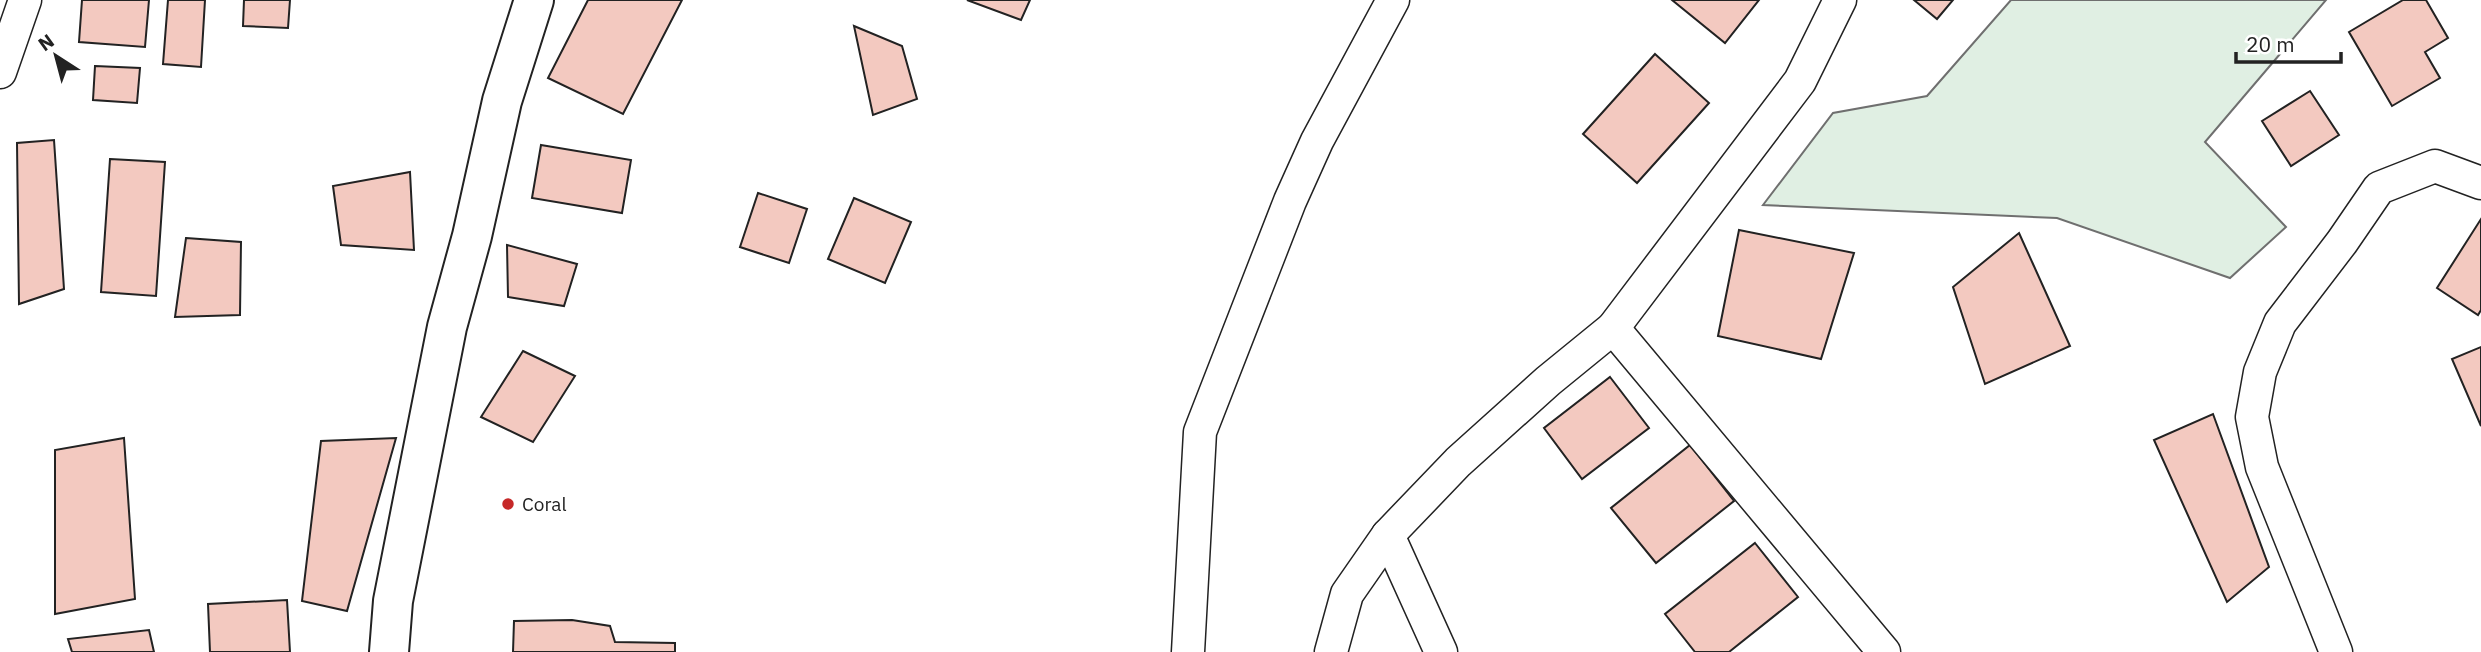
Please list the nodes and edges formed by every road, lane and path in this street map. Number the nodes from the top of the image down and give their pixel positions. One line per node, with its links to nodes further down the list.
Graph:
1 (25, 0): 5 (street)
2 (534, 0): 9 (street)
3 (1393, 0): 10 (street)
4 (1840, 0): 7 (street)
5 (0, 72)
6 (2481, 183): 14 (street)
7 (1613, 328): 8 (street); 13 (street)
8 (1388, 535): 11 (street); 12 (street)
9 (389, 652)
10 (1188, 652)
11 (1331, 652)
12 (1441, 652)
13 (1884, 652)
14 (2336, 652)

